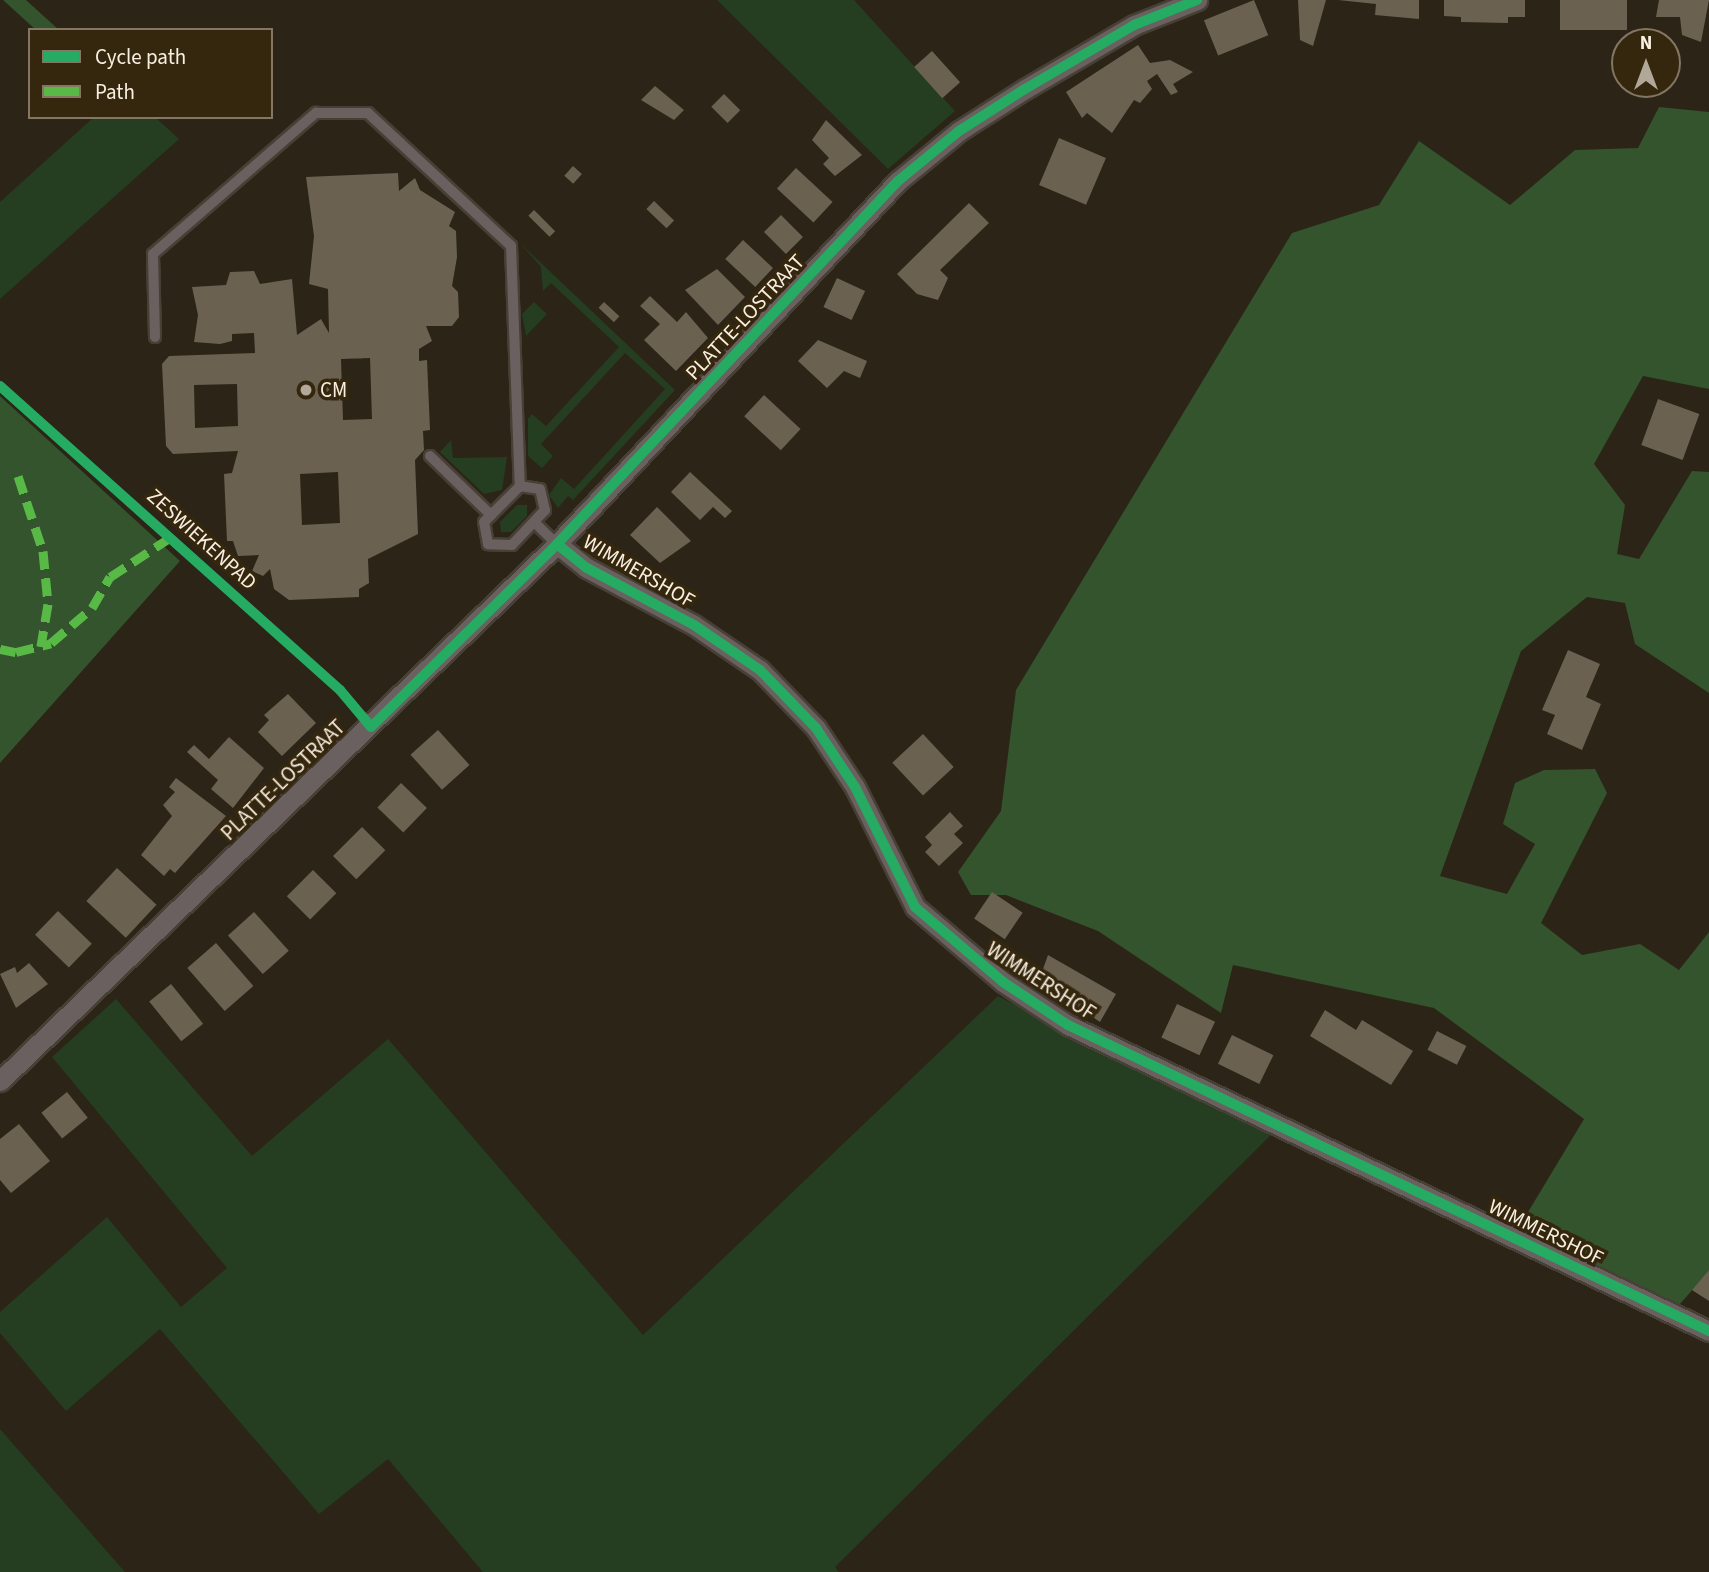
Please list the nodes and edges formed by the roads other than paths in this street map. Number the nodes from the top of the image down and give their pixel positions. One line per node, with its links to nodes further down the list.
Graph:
1 (1197, 0): 7 (street, PLATTE-LOSTRAAT)
2 (155, 337): 4 (lane)
3 (430, 456): 5 (lane)
4 (520, 486): 5 (lane); 6 (lane)
5 (491, 515): 6 (lane)
6 (534, 522): 7 (lane)
7 (557, 544): 8 (street, PLATTE-LOSTRAAT); 9 (street, WIMMERSHOF)
8 (0, 1081)
9 (1709, 1332)

